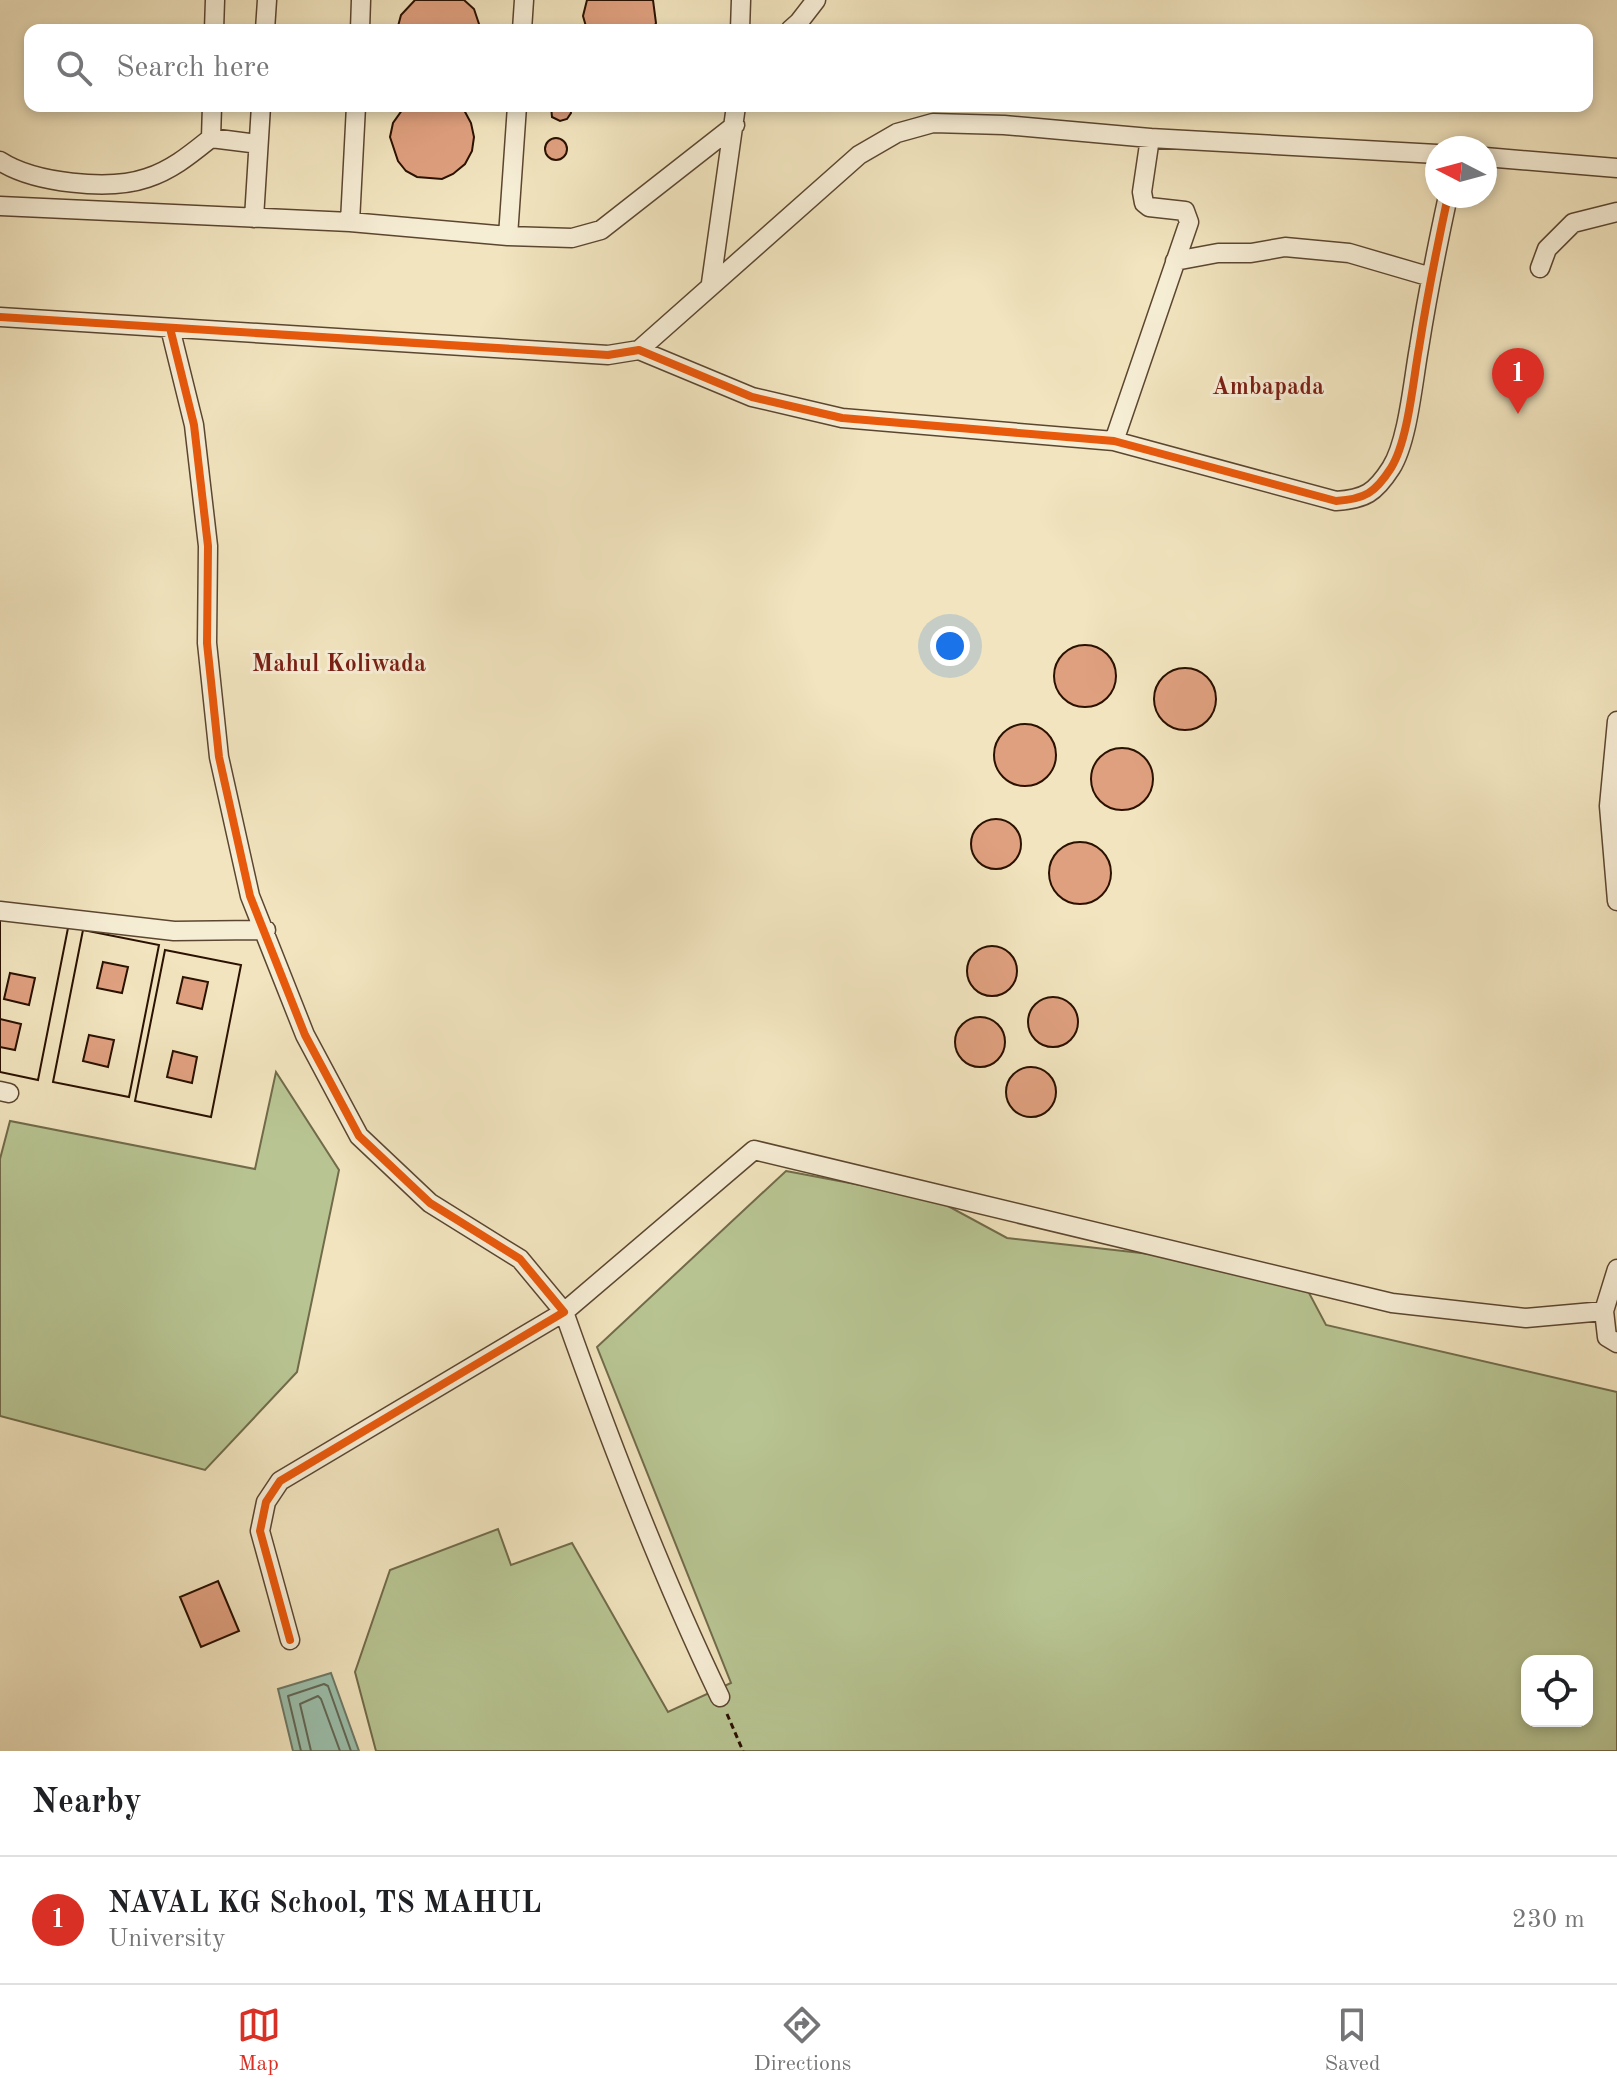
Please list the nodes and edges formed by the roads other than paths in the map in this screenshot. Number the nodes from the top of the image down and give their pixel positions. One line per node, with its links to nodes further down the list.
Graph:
1 (215, 0): 7 (street)
2 (267, 0): 8 (street)
3 (361, 0): 9 (street)
4 (524, 0): 10 (street)
5 (741, 0): 11 (street)
6 (816, 0): 12 (street)
7 (214, 24)
8 (265, 24)
9 (360, 24)
10 (522, 24)
11 (740, 24)
12 (801, 24)
13 (212, 112): 18 (street)
14 (261, 112): 20 (street)
15 (356, 112): 29 (street)
16 (517, 112): 30 (street)
17 (735, 116): 30 (street); 34 (street)
18 (211, 138): 20 (street); 23 (street)
19 (1150, 138): 21 (street); 31 (street); 34 (street)
20 (258, 144): 28 (street)
21 (1425, 153)
22 (1497, 158): 24 (street)
23 (0, 161)
24 (1617, 168)
25 (0, 206): 28 (street)
26 (1445, 208): 33 (street)
27 (1617, 212): 32 (street)
28 (254, 218): 29 (street)
29 (350, 222): 30 (street)
30 (508, 236)
31 (1175, 261): 33 (street); 38 (street)
32 (1540, 268)
33 (1431, 277): 38 (street)
34 (711, 283): 37 (street)
35 (0, 317): 36 (street)
36 (170, 328): 37 (street); 42 (street)
37 (639, 350): 38 (street)
38 (1114, 441)
39 (1617, 721): 40 (street)
40 (1617, 901)
41 (0, 911): 42 (street)
42 (266, 930): 45 (street)
43 (1617, 1269): 44 (street)
44 (1604, 1311): 45 (street); 46 (street)
45 (564, 1312): 47 (street); 48 (street)
46 (1617, 1343)
47 (290, 1640)
48 (720, 1697)

